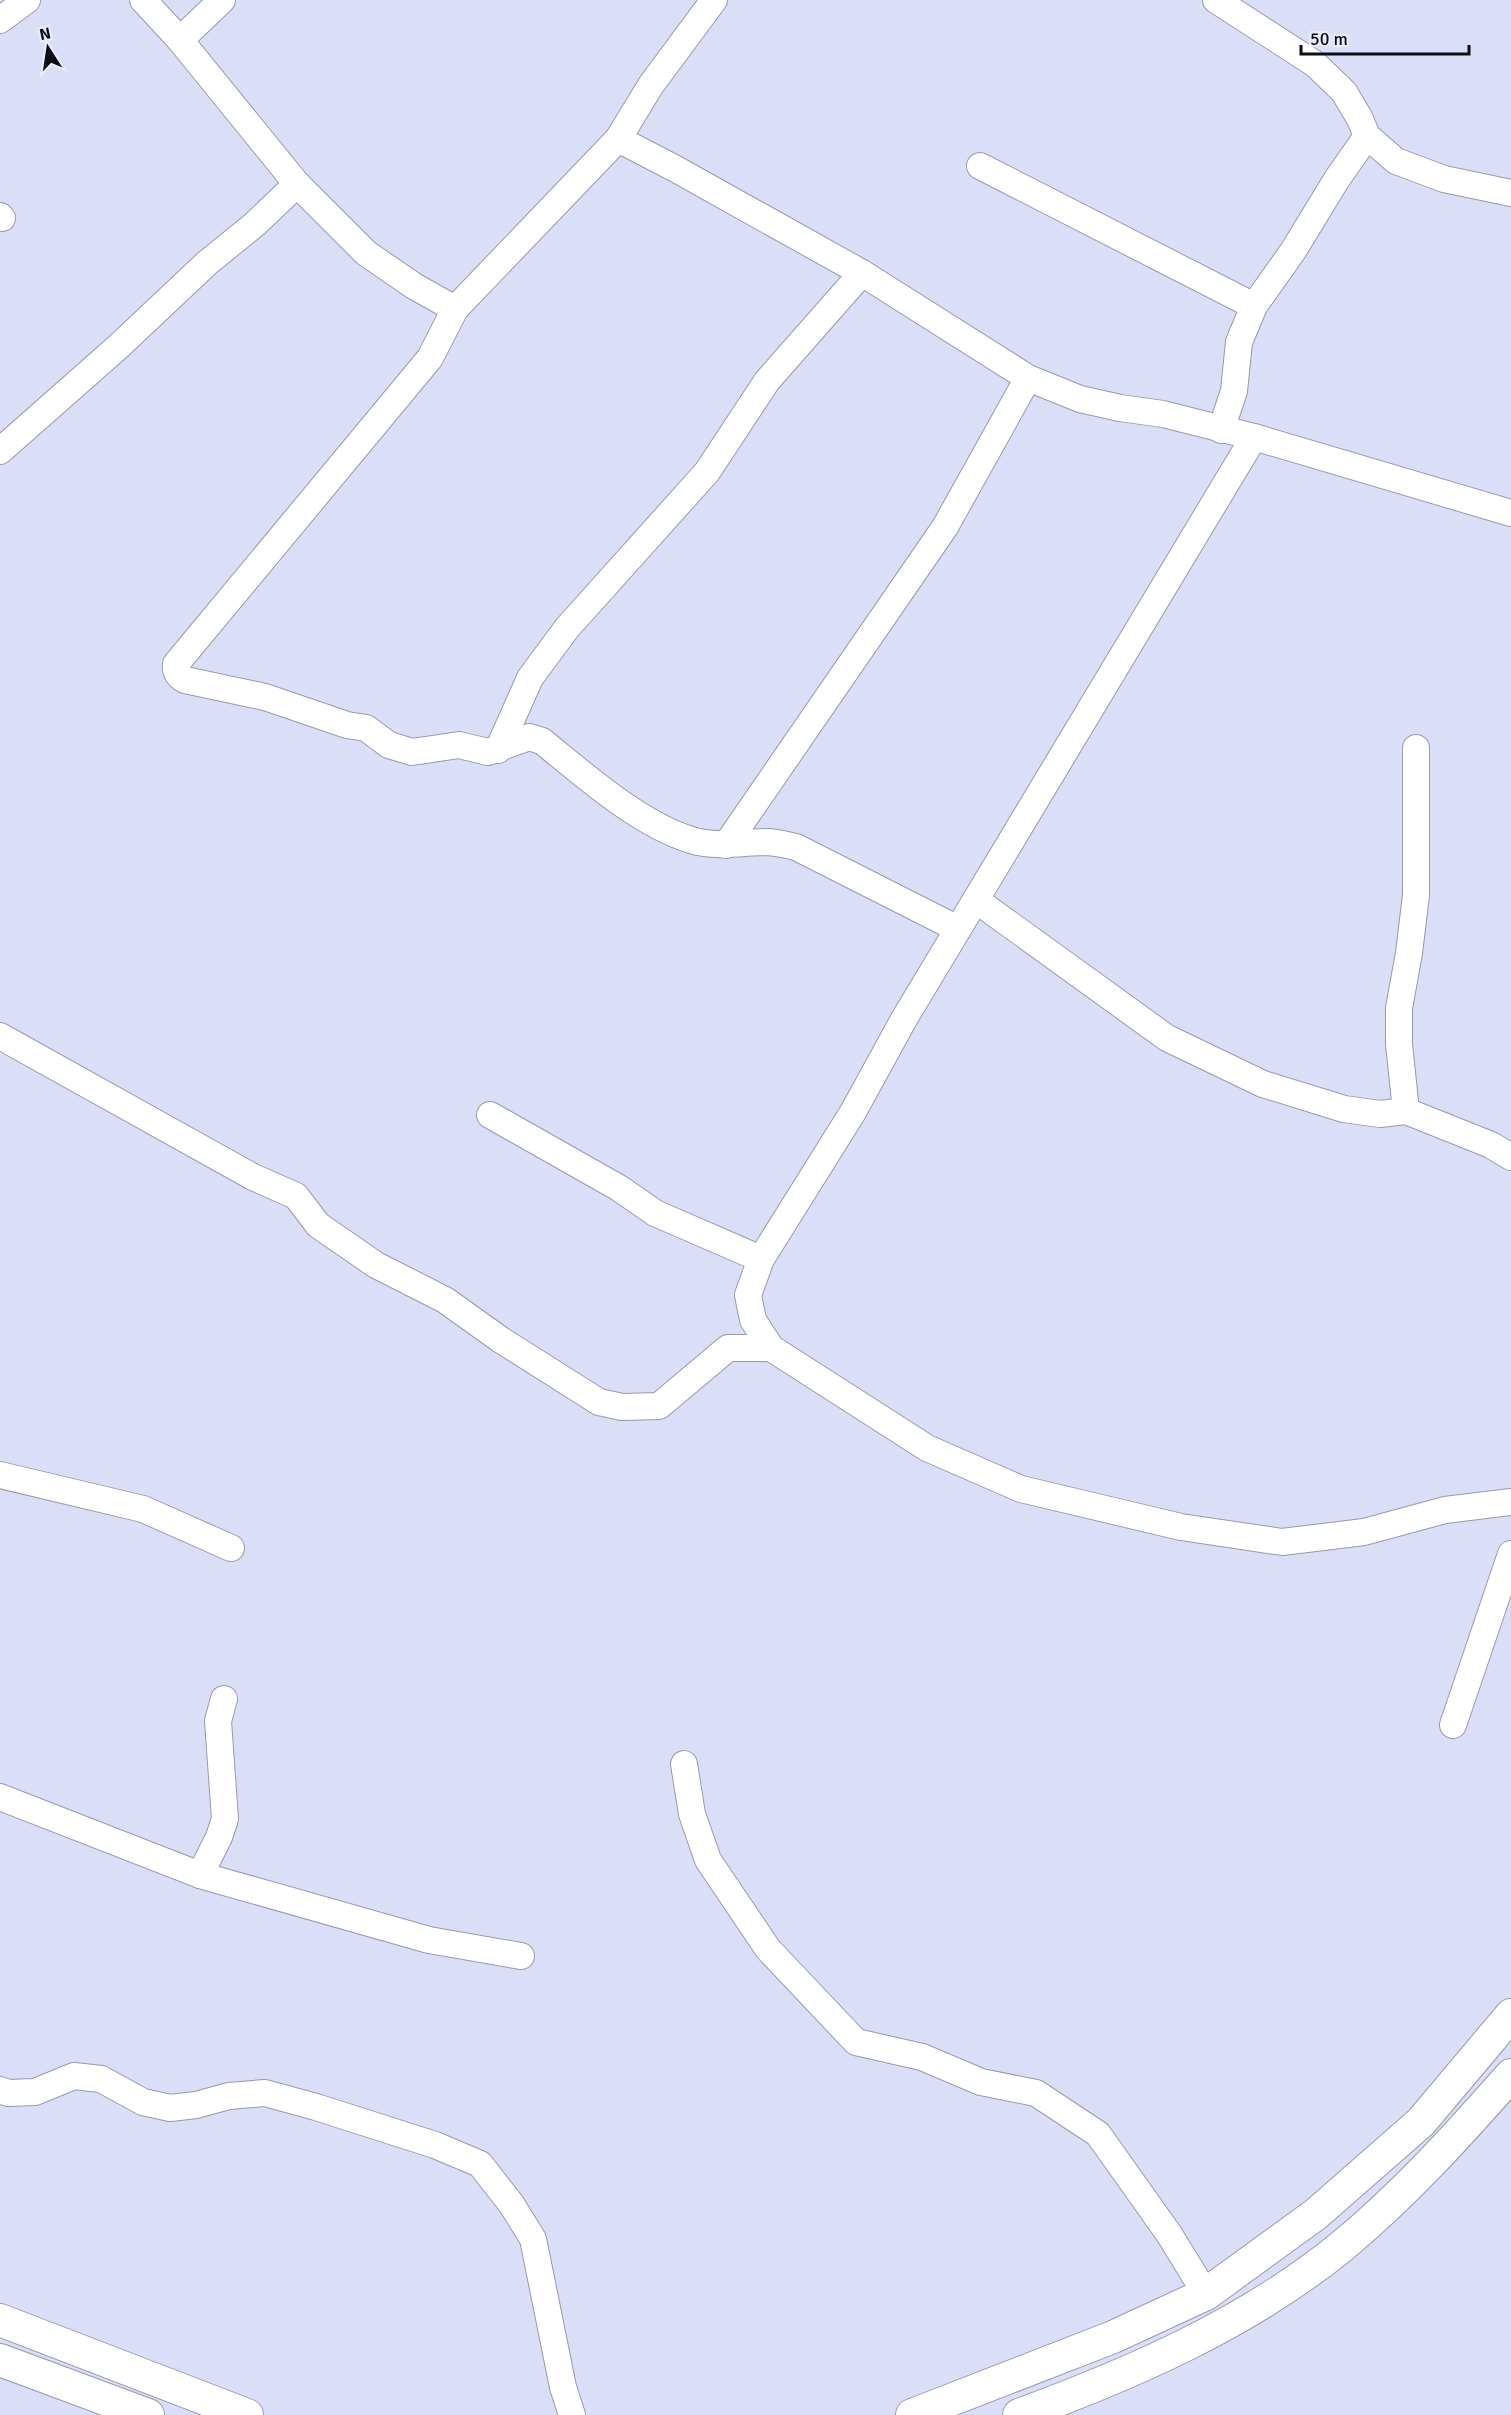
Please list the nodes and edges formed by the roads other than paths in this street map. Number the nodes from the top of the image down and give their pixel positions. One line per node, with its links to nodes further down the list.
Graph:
1 (27, 0): 6 (street)
2 (144, 0): 7 (street)
3 (222, 0): 7 (street)
4 (714, 0): 9 (street)
5 (1216, 0): 8 (street)
6 (0, 20)
7 (180, 40): 11 (street)
8 (1367, 136): 12 (street); 14 (street)
9 (618, 139): 13 (street); 15 (street)
10 (980, 166): 14 (street)
11 (297, 184): 15 (street); 19 (street)
12 (1511, 193)
13 (862, 273): 16 (street); 22 (street)
14 (1254, 306): 17 (street)
15 (455, 309): 22 (street)
16 (1028, 378): 17 (street); 23 (street)
17 (1221, 430): 18 (street)
18 (1254, 437): 20 (street); 24 (street)
19 (0, 451)
20 (1511, 513)
21 (1416, 748): 27 (street)
22 (498, 750): 23 (street)
23 (726, 846): 25 (street)
24 (975, 900): 25 (street); 27 (street)
25 (958, 929): 30 (street)
26 (0, 1036): 31 (street)
27 (1406, 1111): 29 (street)
28 (490, 1115): 30 (street)
29 (1511, 1156)
30 (761, 1258): 31 (street)
31 (771, 1348): 33 (street)
32 (0, 1475): 34 (street)
33 (1511, 1502)
34 (231, 1548)
35 (1511, 1554): 37 (street)
36 (224, 1699): 40 (street)
37 (1453, 1725)
38 (684, 1764): 45 (street)
39 (0, 1797): 40 (street)
40 (200, 1875): 41 (street)
41 (521, 1956)
42 (1508, 2024): 45 (street)
43 (1511, 2074): 52 (street)
44 (0, 2090): 50 (street)
45 (1206, 2294): 51 (street)
46 (0, 2320): 49 (street)
47 (0, 2360): 48 (street)
48 (148, 2415)
49 (247, 2415)
50 (572, 2415)
51 (912, 2415)
52 (1019, 2415)

